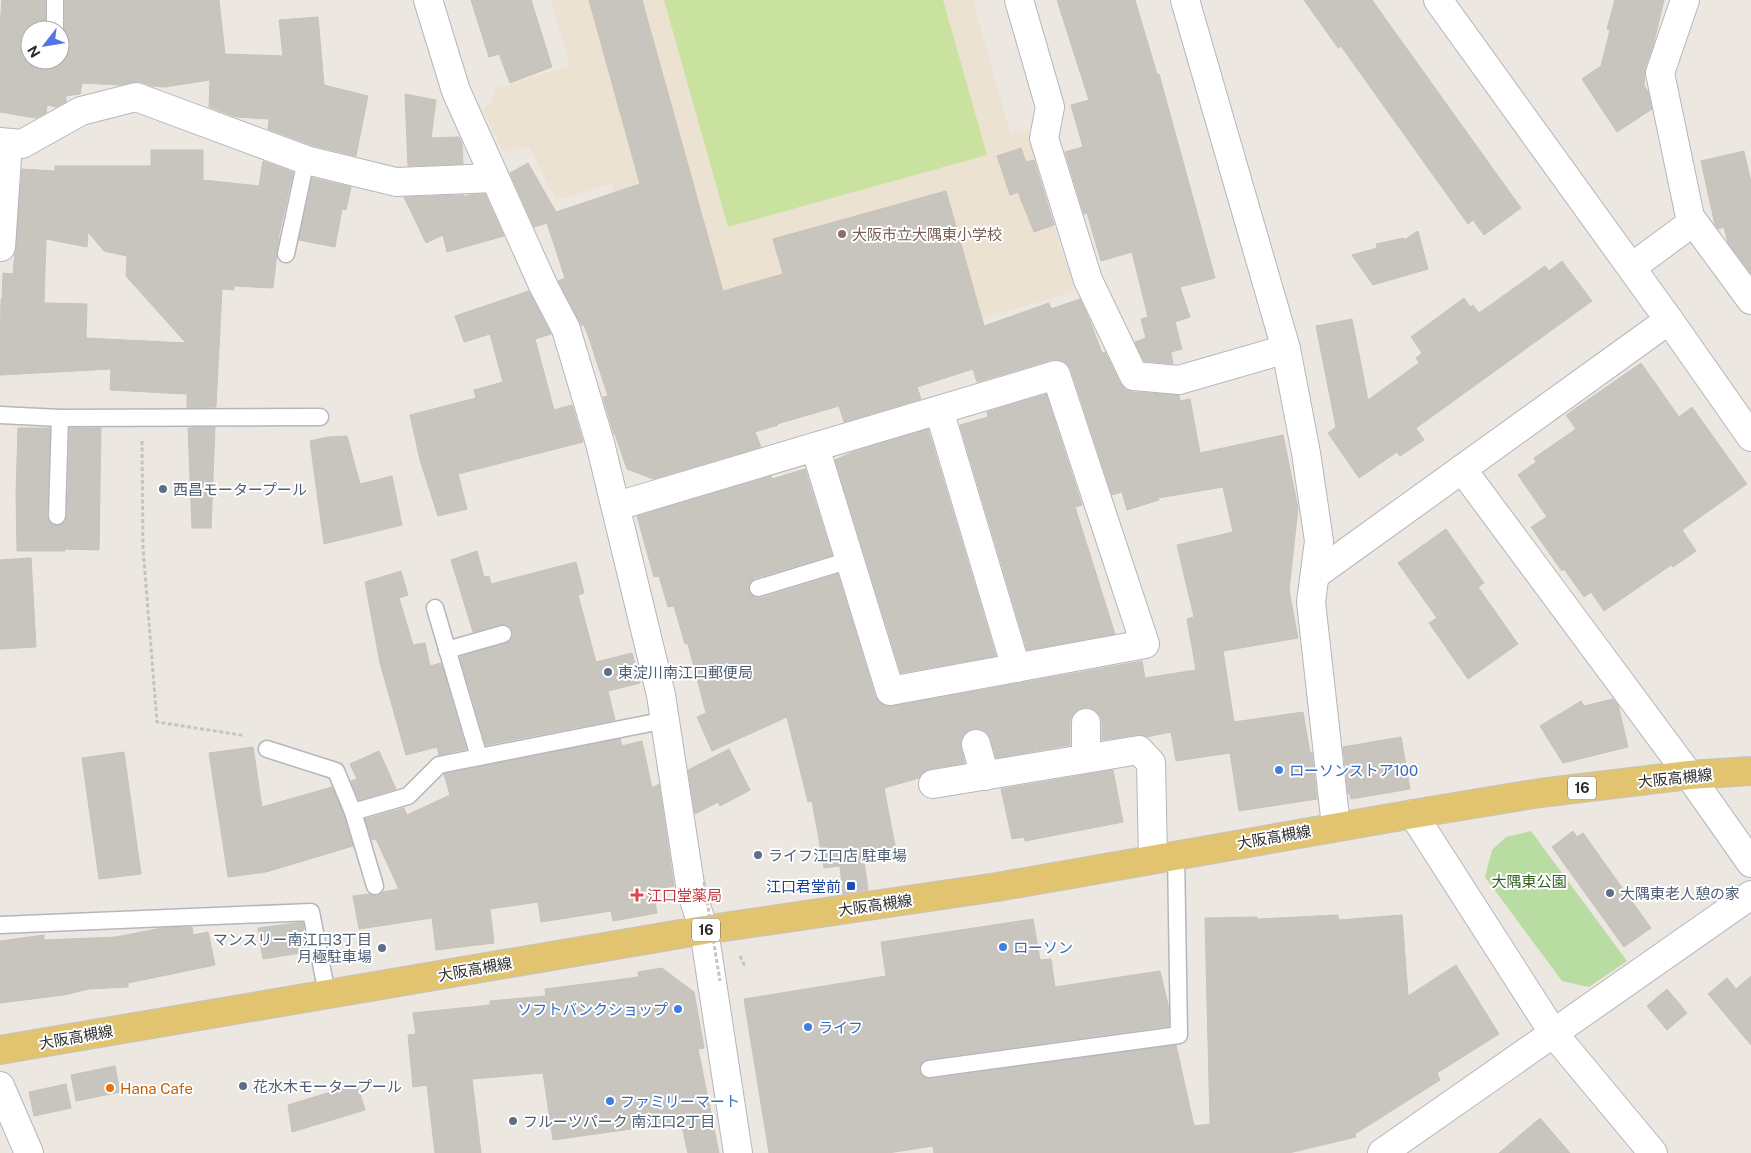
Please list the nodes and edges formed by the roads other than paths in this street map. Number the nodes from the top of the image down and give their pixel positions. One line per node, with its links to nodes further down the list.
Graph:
1 (55, 0): 7 (lane)
2 (428, 0): 10 (street)
3 (1019, 0): 17 (street)
4 (1184, 0): 17 (street)
5 (1438, 0): 14 (street)
6 (1685, 0): 11 (street)
7 (55, 20)
8 (4, 143): 9 (street); 12 (street)
9 (306, 160): 10 (street); 13 (lane)
10 (494, 178): 25 (street)
11 (1693, 222): 14 (street); 15 (street)
12 (1, 247)
13 (286, 254)
14 (1632, 267): 16 (street)
15 (1751, 300)
16 (1669, 320): 22 (street); 24 (street)
17 (1286, 349): 28 (street)
18 (939, 410): 23 (street); 33 (street); 33 (street)
19 (0, 416): 21 (lane)
20 (320, 417): 21 (lane)
21 (60, 418): 26 (lane)
22 (1751, 437)
23 (815, 447): 25 (street); 27 (street)
24 (1462, 469): 28 (street); 41 (street)
25 (617, 506): 34 (street)
26 (57, 516)
27 (850, 560): 29 (lane); 33 (street)
28 (1315, 575): 46 (street)
29 (758, 588)
30 (435, 608): 32 (lane)
31 (503, 634): 32 (lane)
32 (447, 650): 38 (lane)
33 (1016, 668)
34 (666, 720): 38 (lane); 52 (street)
35 (1086, 723): 39 (street)
36 (976, 744): 42 (street)
37 (267, 750): 44 (lane)
38 (479, 757): 44 (lane)
39 (1086, 758): 42 (street); 47 (street)
40 (1751, 771): 41 (main road, 大阪高槻線 / 16)
41 (1689, 775): 45 (main road, 大阪高槻線 / 16); 48 (street)
42 (985, 776): 43 (street)
43 (934, 784)
44 (353, 812): 49 (lane)
45 (1413, 814): 46 (main road, 大阪高槻線 / 16); 54 (street)
46 (1336, 826): 47 (main road, 大阪高槻線 / 16)
47 (1165, 856): 52 (main road, 大阪高槻線 / 16); 56 (lane)
48 (1751, 863)
49 (374, 886)
50 (1751, 895): 54 (street)
51 (0, 925): 53 (lane)
52 (704, 930): 53 (main road, 大阪高槻線 / 16); 59 (street)
53 (327, 994): 55 (main road, 大阪高槻線 / 16)
54 (1554, 1034): 60 (street); 61 (street)
55 (0, 1050)
56 (929, 1069)
57 (0, 1086): 58 (street)
58 (29, 1153)
59 (738, 1153)
60 (1382, 1153)
61 (1653, 1153)

